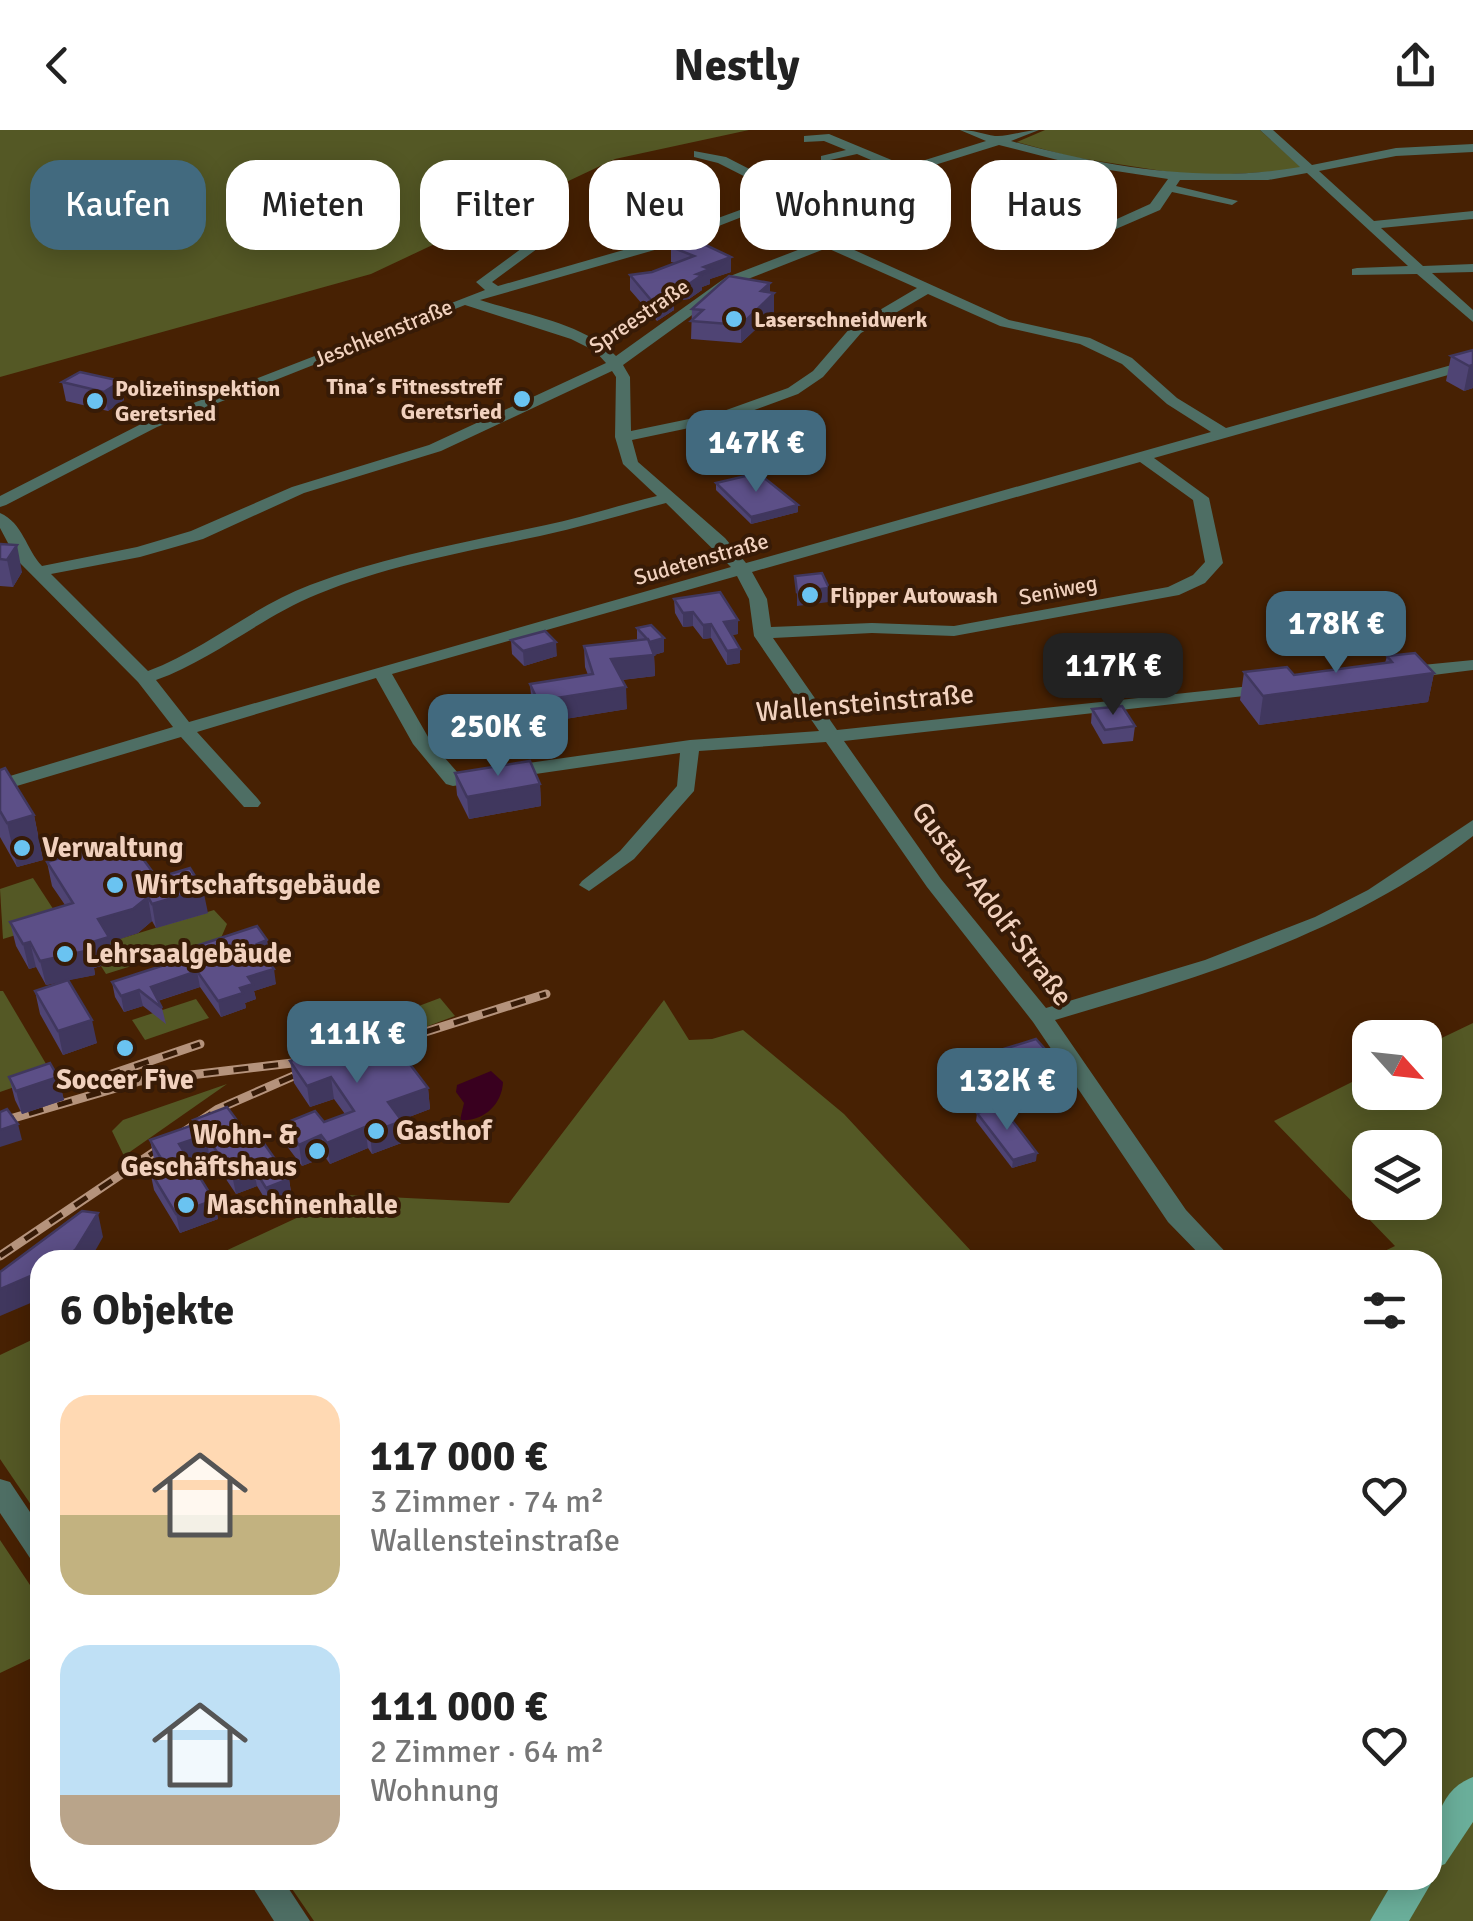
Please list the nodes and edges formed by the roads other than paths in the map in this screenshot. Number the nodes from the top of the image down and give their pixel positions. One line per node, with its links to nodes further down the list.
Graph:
1 (969, 130): 7 (street)
2 (1033, 130): 7 (street, Jeschkenstraße)
3 (1272, 130): 15 (street)
4 (828, 136): 5 (street); 6 (street); 9 (street)
5 (854, 136)
6 (808, 139)
7 (1002, 142): 13 (street, Jeschkenstraße); 16 (street)
8 (1473, 148): 15 (street)
9 (859, 150): 11 (street); 12 (street)
10 (698, 154): 14 (street)
11 (825, 159)
12 (882, 160)
13 (940, 160)
14 (740, 169)
15 (1310, 170): 16 (street); 21 (street)
16 (1173, 183): 17 (street); 20 (street)
17 (1232, 201)
18 (740, 212): 29 (street, Jeschkenstraße)
19 (1473, 214): 21 (street)
20 (1117, 224)
21 (1371, 225): 26 (street)
22 (528, 250): 29 (street, Jeschkenstraße)
23 (810, 250): 33 (street, Spreestraße)
24 (840, 250): 28 (street)
25 (1473, 268): 26 (street)
26 (1422, 270): 27 (street); 31 (street)
27 (1357, 272)
28 (932, 287): 34 (street); 35 (street)
29 (496, 291): 30 (street, Jeschkenstraße)
30 (465, 300): 33 (street); 38 (street, Jeschkenstraße)
31 (1473, 318)
32 (1473, 363): 34 (street, Sudetenstraße)
33 (615, 364): 35 (street); 41 (street, Spreestraße)
34 (1226, 434): 36 (street, Sudetenstraße)
35 (623, 437): 37 (street)
36 (1143, 457): 40 (street, Sudetenstraße); 42 (street, Seniweg)
37 (667, 498): 40 (street); 46 (street)
38 (0, 502)
39 (0, 518): 41 (street)
40 (743, 570): 42 (street, Gustav-Adolf-Straße); 44 (street, Sudetenstraße)
41 (37, 572): 46 (street)
42 (763, 633): 49 (street, Gustav-Adolf-Straße)
43 (1473, 665): 45 (street)
44 (380, 672): 48 (street, Sudetenstraße); 50 (street, Wallensteinstraße)
45 (1382, 675)
46 (144, 678): 48 (street)
47 (1296, 684): 49 (street, Wallensteinstraße)
48 (184, 730): 51 (street, Sudetenstraße); 52 (street)
49 (830, 734): 50 (street, Wallensteinstraße); 55 (street, Gustav-Adolf-Straße)
50 (690, 746): 54 (street)
51 (0, 785)
52 (251, 803)
53 (1473, 826): 55 (street)
54 (589, 885)
55 (1041, 1016): 56 (street, Gustav-Adolf-Straße)
56 (1210, 1250)
57 (0, 1490): 58 (street)
58 (30, 1535)
59 (1473, 1792): 60 (main road)
60 (1442, 1839)
61 (271, 1890): 63 (street)
62 (1408, 1890): 64 (main road)
63 (292, 1921)
64 (1388, 1921)

